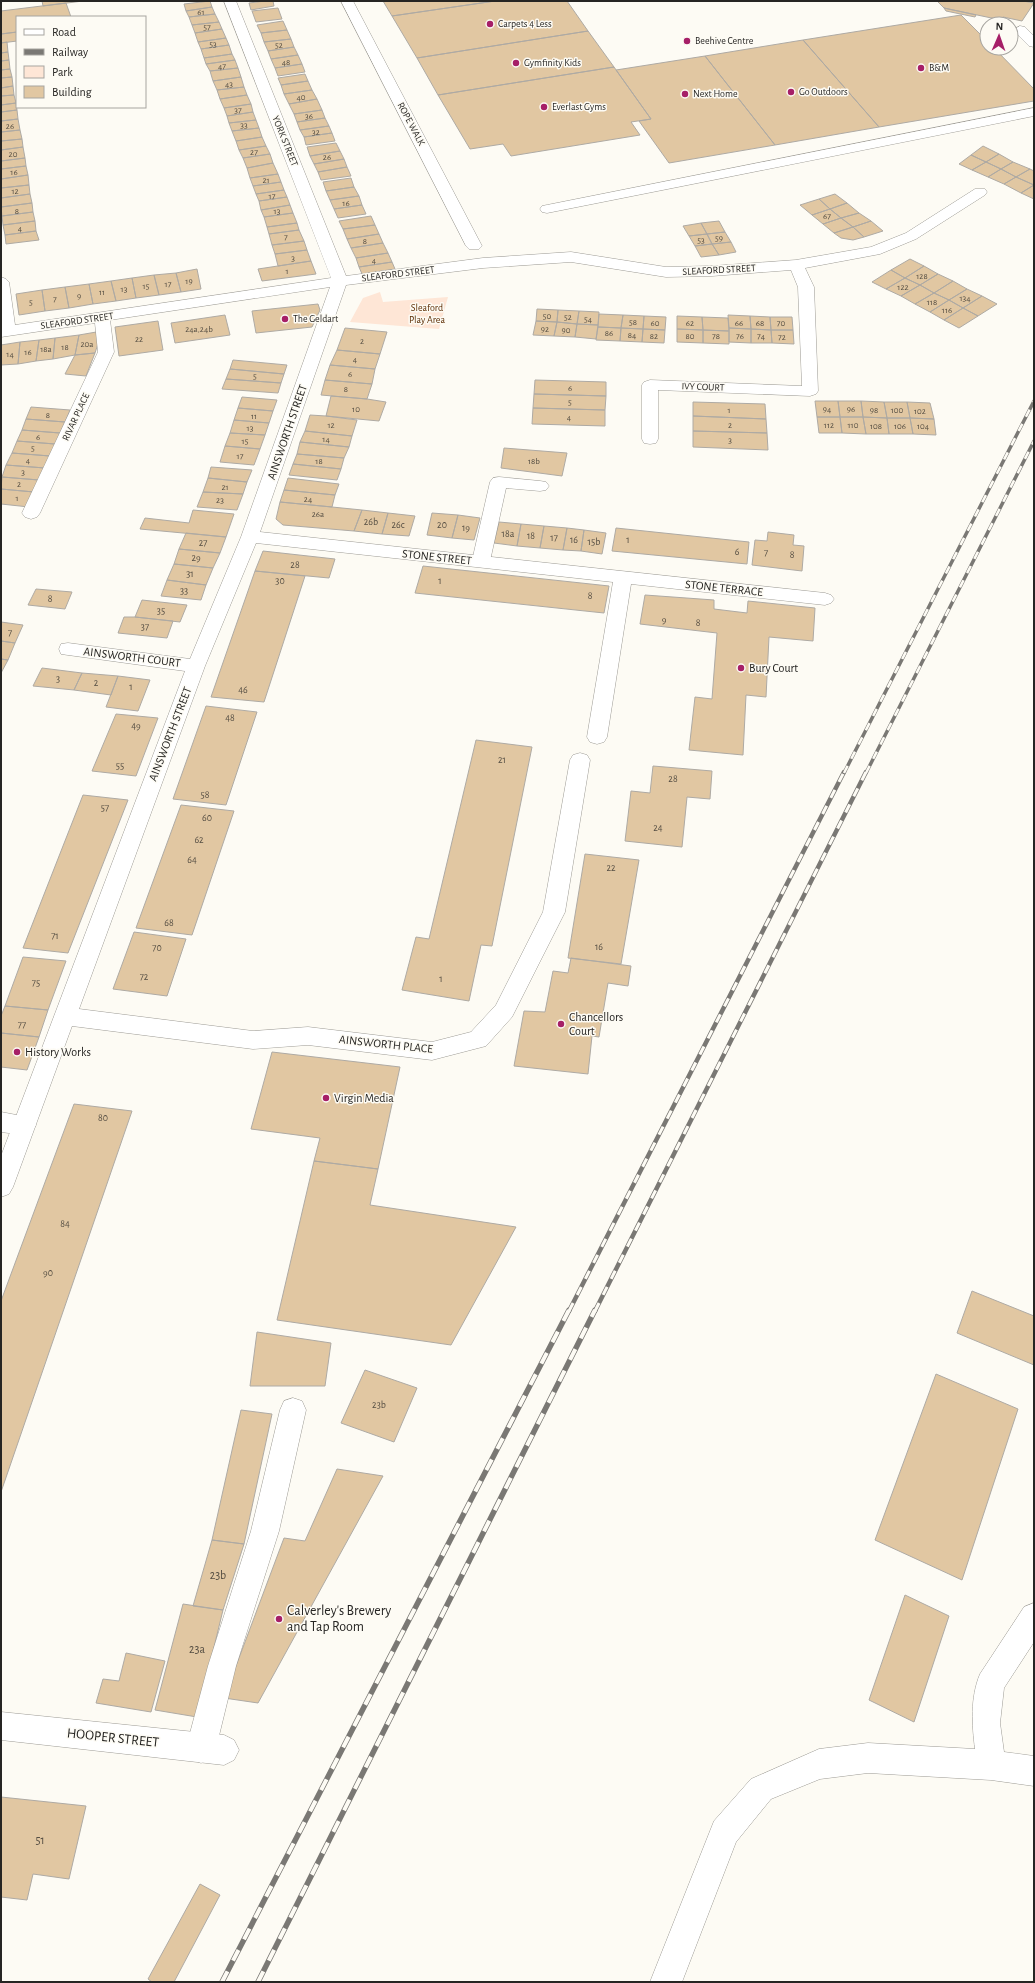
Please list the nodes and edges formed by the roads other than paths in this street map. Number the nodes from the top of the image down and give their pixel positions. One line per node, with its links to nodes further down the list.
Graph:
1 (230, 1): 10 (street, YORK STREET)
2 (347, 1): 8 (street, ROPE WALK)
3 (1020, 30): 4 (street)
4 (1034, 43)
5 (1034, 112): 7 (street)
6 (980, 192): 9 (street, SLEAFORD STREET)
7 (547, 208)
8 (474, 246)
9 (796, 265): 10 (street, SLEAFORD STREET); 14 (street, IVY COURT)
10 (340, 281): 12 (street, SLEAFORD STREET); 17 (street, AINSWORTH STREET)
11 (1, 282): 13 (street)
12 (102, 318): 13 (street, SLEAFORD STREET); 16 (street, RIVAR PLACE)
13 (5, 332)
14 (650, 439)
15 (540, 486): 18 (street)
16 (31, 513)
17 (250, 538): 18 (street, STONE STREET); 22 (street, AINSWORTH STREET)
18 (481, 561): 19 (street, STONE STREET)
19 (623, 578): 20 (street, STONE TERRACE); 23 (street)
20 (825, 599)
21 (68, 649): 22 (street, AINSWORTH COURT)
22 (196, 666): 25 (street, AINSWORTH STREET)
23 (597, 737)
24 (580, 760): 25 (street, AINSWORTH PLACE)
25 (64, 1016): 27 (street, AINSWORTH STREET)
26 (1, 1122): 27 (street)
27 (24, 1126): 28 (street, AINSWORTH STREET)
28 (1, 1187)
29 (293, 1410): 31 (street, HOOPER STREET)
30 (1034, 1617): 32 (street)
31 (1, 1726)
32 (991, 1766): 33 (street); 34 (street)
33 (1034, 1771)
34 (666, 1982)

